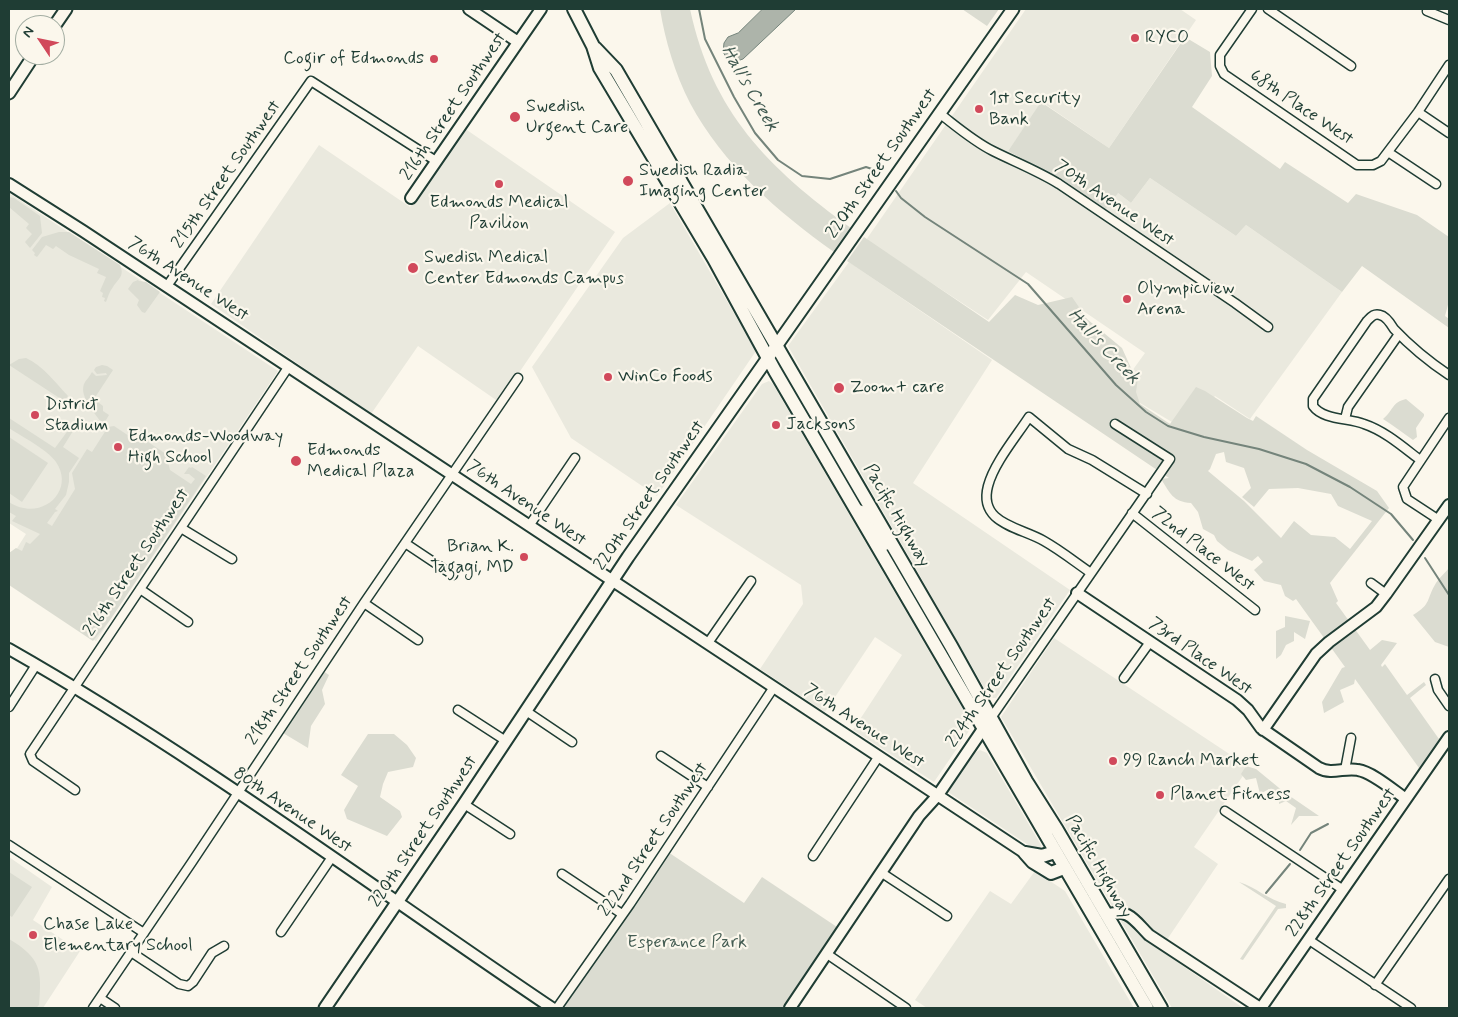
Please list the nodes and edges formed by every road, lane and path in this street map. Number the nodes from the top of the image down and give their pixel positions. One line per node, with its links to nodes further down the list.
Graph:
1 (469, 9): 9 (street)
2 (541, 9): 9 (street, 216th Street Southwest)
3 (574, 9): 10 (main road, Pacific Highway)
4 (1013, 9): 16 (main road, 220th Street Southwest)
5 (1252, 9): 18 (street, 68th Place West)
6 (1268, 9): 13 (street)
7 (1427, 10): 8 (street)
8 (1449, 20)
9 (518, 42): 19 (street, 216th Street Southwest)
10 (594, 46): 26 (main road, Pacific Highway); 27 (main road, Pacific Highway)
11 (27, 65): 14 (main road)
12 (1449, 65): 15 (street)
13 (1351, 66)
14 (9, 93)
15 (1418, 112): 17 (street); 18 (street)
16 (939, 113): 24 (street, 70th Avenue West); 26 (main road, 220th Street Southwest)
17 (1449, 133)
18 (1388, 152): 21 (street)
19 (436, 161): 22 (street, 216th Street Southwest); 23 (street, 215th Street Southwest)
20 (9, 184): 23 (street, 76th Avenue West)
21 (1436, 184)
22 (411, 198)
23 (167, 286): 28 (street, 76th Avenue West)
24 (1268, 327)
25 (1399, 334): 29 (street); 31 (street); 31 (street)
26 (776, 346): 27 (main road, 220th Street Southwest); 45 (main road, Pacific Highway)
27 (768, 357): 39 (main road, Pacific Highway); 50 (main road, 220th Street Southwest)
28 (289, 366): 36 (street, 76th Avenue West); 43 (street, 216th Street Southwest)
29 (1449, 375)
30 (518, 378): 36 (street, 218th Street Southwest)
31 (1345, 418): 35 (street)
32 (1449, 418): 35 (street)
33 (1115, 424): 37 (street, 224th Street Southwest)
34 (575, 458): 42 (street)
35 (1420, 460): 41 (street)
36 (452, 474): 42 (street, 76th Avenue West); 44 (street, 218th Street Southwest)
37 (1147, 494): 40 (street, 224th Street Southwest); 47 (street)
38 (1449, 505): 41 (street)
39 (858, 511): 45 (main road); 71 (main road, Pacific Highway)
40 (1132, 513): 47 (street, 224th Street Southwest); 56 (street, 72nd Place West)
41 (1439, 520): 54 (street)
42 (529, 526): 50 (street, 76th Avenue West)
43 (181, 528): 46 (street); 52 (street, 216th Street Southwest)
44 (405, 543): 48 (street); 55 (street, 218th Street Southwest)
45 (897, 552): 71 (main road, Pacific Highway)
46 (232, 560)
47 (1091, 573): 53 (street, 224th Street Southwest)
48 (453, 575)
49 (751, 580): 60 (street)
50 (612, 581): 60 (street, 76th Avenue West); 70 (main road, 220th Street Southwest)
51 (1370, 583): 54 (street)
52 (140, 589): 57 (street); 65 (street, 216th Street Southwest)
53 (1077, 593): 59 (street, 73rd Place West); 71 (street, 224th Street Southwest)
54 (1386, 594): 72 (street)
55 (364, 603): 58 (street); 83 (street, 218th Street Southwest)
56 (1255, 610)
57 (188, 622)
58 (418, 640)
59 (1150, 642): 63 (street); 72 (street, 73rd Place West)
60 (708, 644): 66 (street, 76th Avenue West)
61 (9, 649): 62 (street, 80th Avenue West)
62 (36, 664): 65 (street, 80th Avenue West); 68 (street)
63 (1124, 678)
64 (1435, 679): 67 (street)
65 (75, 687): 81 (street, 216th Street Southwest); 83 (street, 80th Avenue West)
66 (774, 687): 78 (street, 76th Avenue West); 80 (street, 222nd Street Southwest)
67 (1449, 706)
68 (9, 707)
69 (458, 710): 75 (street)
70 (526, 711): 75 (main road, 220th Street Southwest); 76 (street)
71 (987, 723): 82 (street, 224th Street Southwest); 89 (main road, Pacific Highway); 100 (main road, Pacific Highway)
72 (1263, 730): 79 (street, 73rd Place West)
73 (1449, 737): 84 (street, 228th Street Southwest)
74 (1351, 738): 79 (street)
75 (506, 741): 85 (main road, 220th Street Southwest)
76 (572, 742)
77 (660, 756): 80 (street)
78 (879, 756): 82 (street, 76th Avenue West); 91 (street)
79 (1345, 770): 84 (street, 73rd Place West)
80 (708, 787): 99 (street, 222nd Street Southwest)
81 (75, 790)
82 (941, 790): 90 (street, 76th Avenue West); 94 (street, 224th Street Southwest)
83 (238, 793): 92 (street, 80th Avenue West); 103 (street, 218th Street Southwest)
84 (1406, 799): 97 (street, 228th Street Southwest)
85 (464, 804): 87 (street); 98 (main road, 220th Street Southwest)
86 (1225, 811): 97 (street)
87 (510, 834)
88 (9, 844): 103 (street)
89 (1055, 852): 90 (main road); 93 (main road, Pacific Highway)
90 (1025, 853): 93 (main road)
91 (813, 856)
92 (332, 857): 98 (street, 80th Avenue West); 102 (street)
93 (1064, 868): 117 (main road, Pacific Highway)
94 (882, 873): 101 (street); 107 (street, 224th Street Southwest)
95 (562, 874): 99 (street)
96 (1449, 879): 108 (street)
97 (1342, 889): 104 (street, 228th Street Southwest)
98 (397, 902): 112 (main road, 220th Street Southwest); 113 (street, 80th Avenue West)
99 (622, 914): 114 (street, 222nd Street Southwest)
100 (1106, 915): 118 (main road, Pacific Highway); 119 (street)
101 (947, 916)
102 (282, 932)
103 (144, 933): 106 (street, 218th Street Southwest)
104 (1309, 940): 108 (street); 119 (street, 228th Street Southwest)
105 (224, 946): 106 (street)
106 (131, 952): 109 (street, 218th Street Southwest)
107 (827, 954): 115 (street, 224th Street Southwest); 116 (street)
108 (1375, 985): 120 (street)
109 (100, 998): 110 (street, 218th Street Southwest); 111 (street)
110 (93, 1008)
111 (115, 1008)
112 (325, 1008)
113 (552, 1008)
114 (557, 1008)
115 (790, 1008)
116 (906, 1008)
117 (1147, 1008)
118 (1161, 1008)
119 (1260, 1008)
120 (1411, 1008)

